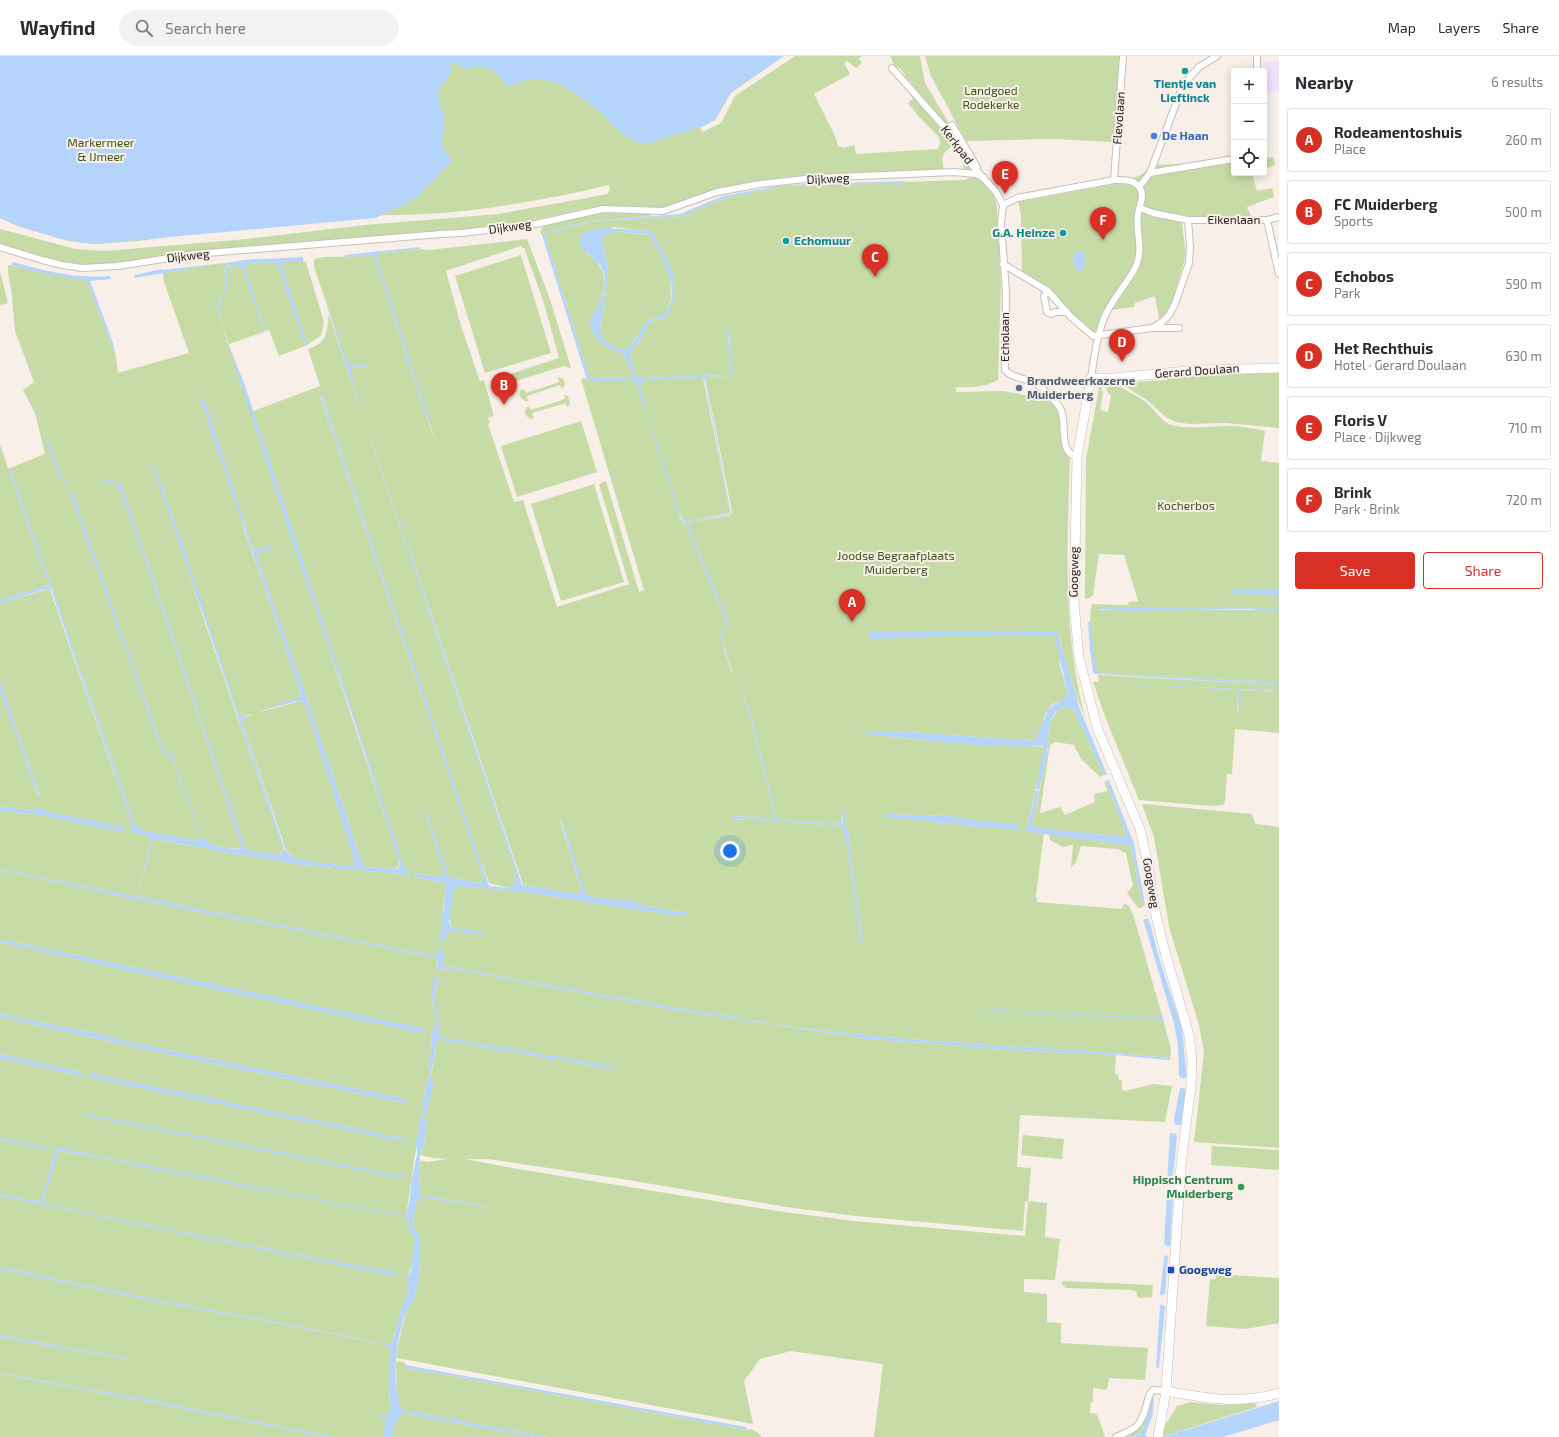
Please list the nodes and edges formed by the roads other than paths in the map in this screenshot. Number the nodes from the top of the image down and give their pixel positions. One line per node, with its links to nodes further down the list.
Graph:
1 (1123, 56): 10 (street, Flevolaan)
2 (1217, 56): 8 (street)
3 (1256, 56): 5 (street)
4 (892, 68): 9 (street, Kerkpad)
5 (1257, 68)
6 (952, 125): 9 (street, Kerkpad)
7 (1231, 160): 8 (street)
8 (1150, 173): 11 (street)
9 (983, 177): 12 (street); 17 (street, Dijkweg)
10 (1114, 180): 11 (street); 12 (street)
11 (1140, 187): 13 (street, Googweg)
12 (1003, 205): 18 (street, Echolaan)
13 (1140, 208): 15 (street, Eikenlaan); 24 (street, Googweg)
14 (1279, 217): 16 (street, Eikenlaan)
15 (1188, 220): 16 (street, Eikenlaan); 22 (street)
16 (1267, 220): 19 (street)
17 (0, 247)
18 (1004, 264): 20 (street); 27 (street, Echolaan)
19 (1279, 274)
20 (1048, 291): 21 (street); 21 (street)
21 (1067, 312): 24 (street)
22 (1152, 328): 23 (street); 24 (street)
23 (1180, 328)
24 (1098, 336): 26 (street, Googweg)
25 (1279, 368): 26 (street, Gerard Doulaan)
26 (1091, 378): 27 (street, Googweg)
27 (1076, 457): 28 (street, Googweg)
28 (1166, 1391): 29 (street); 30 (street, Googweg); 31 (street)
29 (1279, 1393)
30 (1158, 1436)
31 (1116, 1437)

